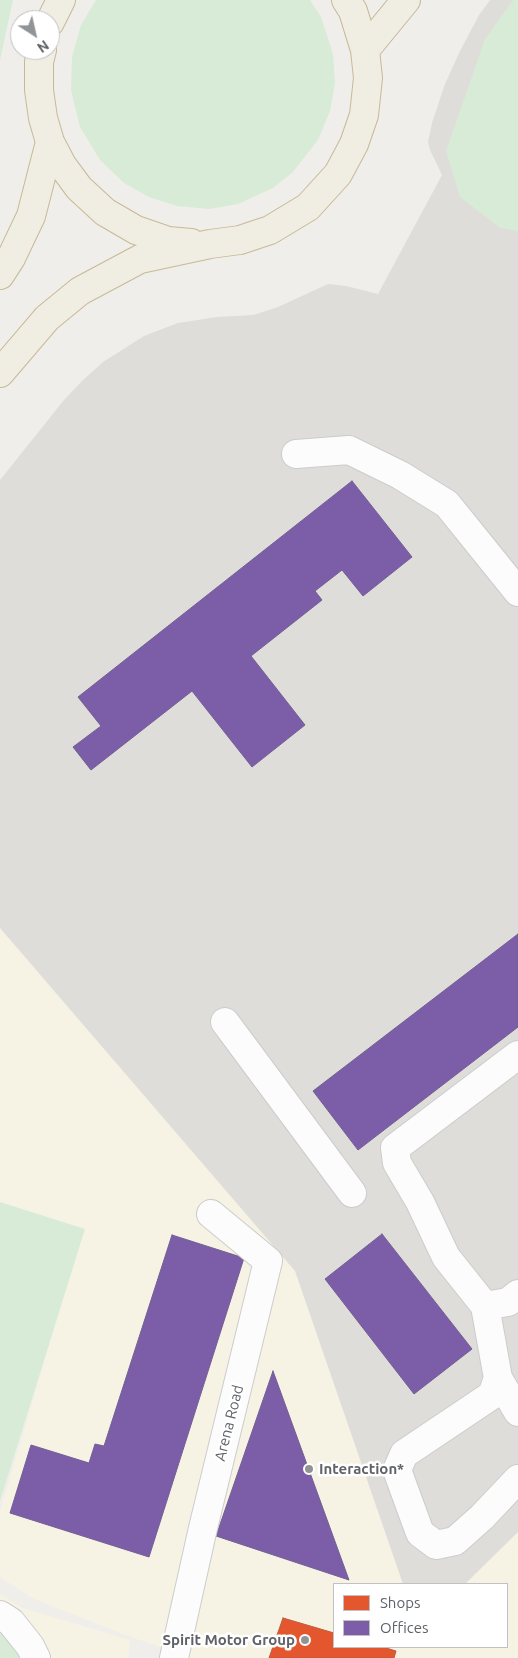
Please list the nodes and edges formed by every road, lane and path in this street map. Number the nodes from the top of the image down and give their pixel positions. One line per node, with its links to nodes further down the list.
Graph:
1 (346, 0): 3 (highway)
2 (406, 0): 3 (highway)
3 (365, 50): 6 (highway)
4 (40, 60): 5 (highway)
5 (50, 142): 6 (highway); 7 (highway)
6 (210, 244): 8 (highway)
7 (0, 275)
8 (0, 373)
9 (296, 454): 10 (street)
10 (518, 592)
11 (225, 1022): 13 (street)
12 (518, 1055): 16 (street)
13 (352, 1193)
14 (211, 1214): 22 (street, Arena Road)
15 (518, 1294): 16 (street)
16 (485, 1306): 17 (street)
17 (498, 1378): 18 (street); 19 (street)
18 (518, 1412)
19 (518, 1479)
20 (0, 1616): 21 (street)
21 (36, 1658)
22 (174, 1658)

